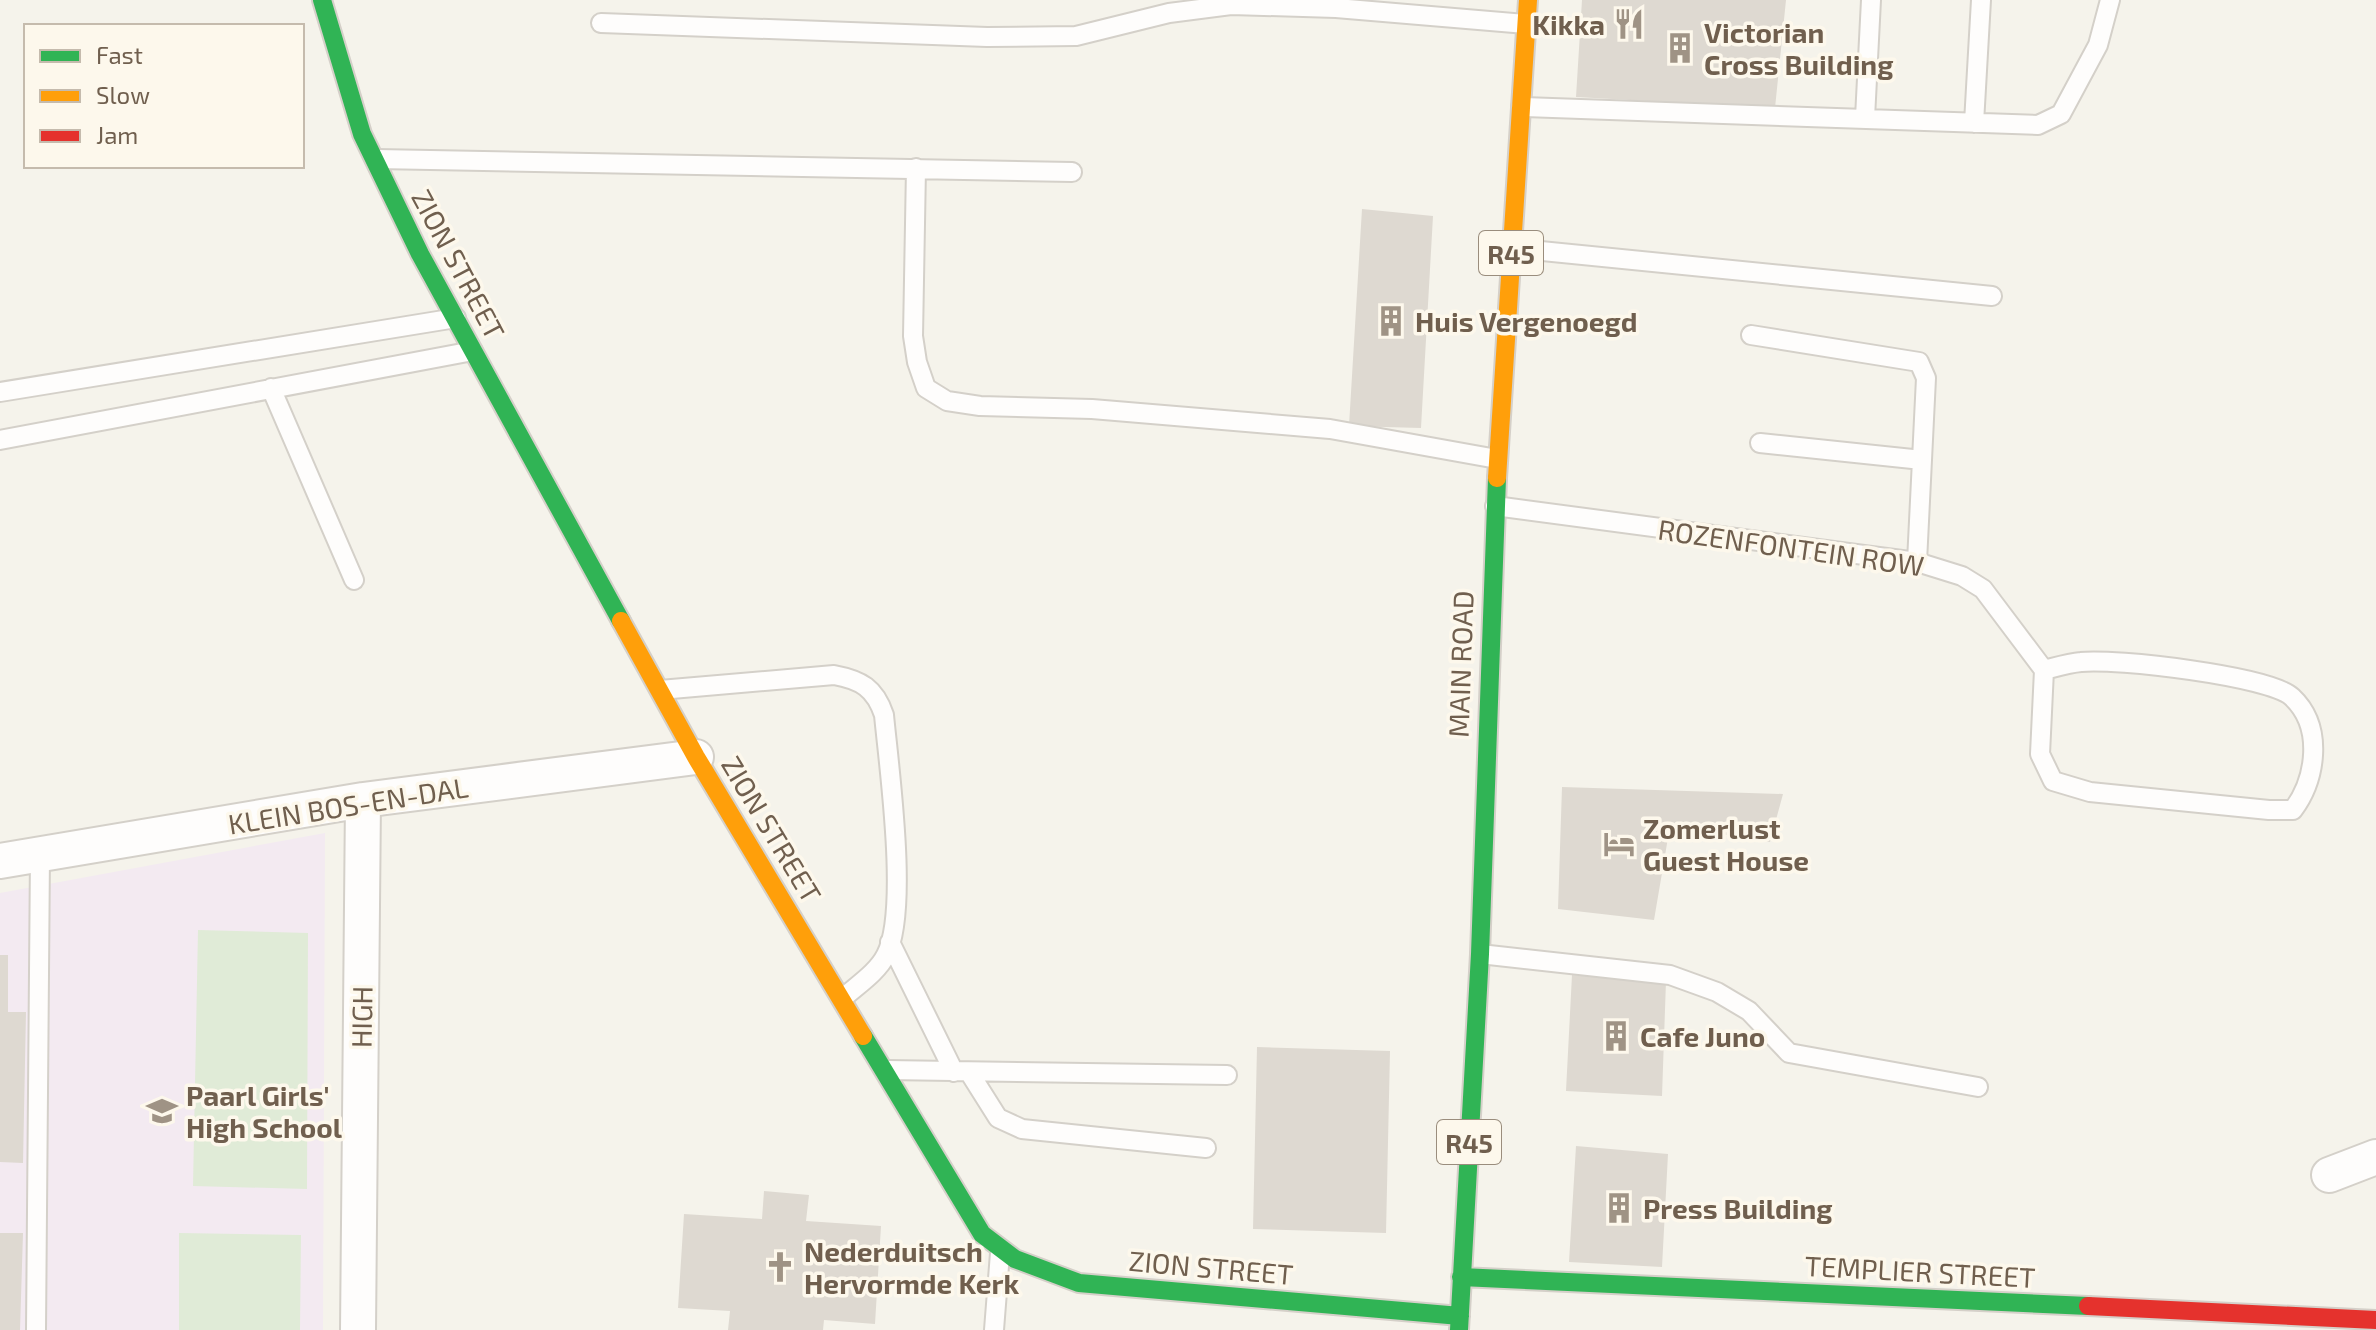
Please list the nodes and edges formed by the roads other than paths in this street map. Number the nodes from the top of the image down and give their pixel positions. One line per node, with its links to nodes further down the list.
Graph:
1 (322, 0): 11 (street, ZION STREET)
2 (1528, 0): 7 (street, MAIN ROAD / R45)
3 (1871, 0): 9 (lane)
4 (1981, 0): 10 (lane)
5 (2110, 0): 10 (lane)
6 (601, 23): 7 (lane)
7 (1526, 24): 8 (street, MAIN ROAD / R45)
8 (1521, 107): 9 (lane); 14 (street, MAIN ROAD / R45)
9 (1865, 118): 10 (lane)
10 (1974, 123)
11 (374, 159): 12 (lane); 16 (street, ZION STREET)
12 (916, 168): 13 (lane); 23 (lane)
13 (1072, 172)
14 (1512, 248): 15 (lane); 23 (street, MAIN ROAD / R45)
15 (1992, 296)
16 (456, 318): 18 (street, ZION STREET); 20 (lane)
17 (1751, 335): 24 (lane)
18 (473, 351): 19 (lane); 29 (street, ZION STREET)
19 (271, 388): 21 (lane); 27 (lane)
20 (0, 392)
21 (0, 440)
22 (1760, 443): 24 (lane)
23 (1498, 459): 25 (street, MAIN ROAD / R45)
24 (1922, 460): 26 (lane)
25 (1495, 506): 26 (lane, ROZENFONTEIN ROW); 35 (street, MAIN ROAD / R45)
26 (1917, 562): 28 (lane, ROZENFONTEIN ROW)
27 (354, 580)
28 (2044, 670): 28 (lane)
29 (660, 690): 30 (street, ZION STREET); 34 (lane)
30 (696, 757): 31 (street, KLEIN BOS-EN-DAL); 36 (street, ZION STREET)
31 (363, 800): 32 (street, KLEIN BOS-EN-DAL); 49 (street, HIGH)
32 (40, 854): 33 (street, KLEIN BOS-EN-DAL); 48 (lane)
33 (0, 861)
34 (890, 942): 36 (lane); 38 (lane)
35 (1480, 954): 40 (lane); 45 (street, MAIN ROAD / R45)
36 (842, 999): 37 (street, ZION STREET)
37 (884, 1070): 38 (lane); 44 (street, ZION STREET)
38 (962, 1072): 39 (lane); 41 (lane)
39 (1227, 1075)
40 (1978, 1087)
41 (1206, 1148)
42 (2376, 1157): 43 (street)
43 (2329, 1175)
44 (1000, 1253): 47 (street, ZION STREET); 50 (lane)
45 (1461, 1277): 46 (street, TEMPLIER STREET); 47 (street, MAIN ROAD / R45)
46 (2376, 1320)
47 (1459, 1323)
48 (36, 1330)
49 (358, 1330)
50 (994, 1330)

